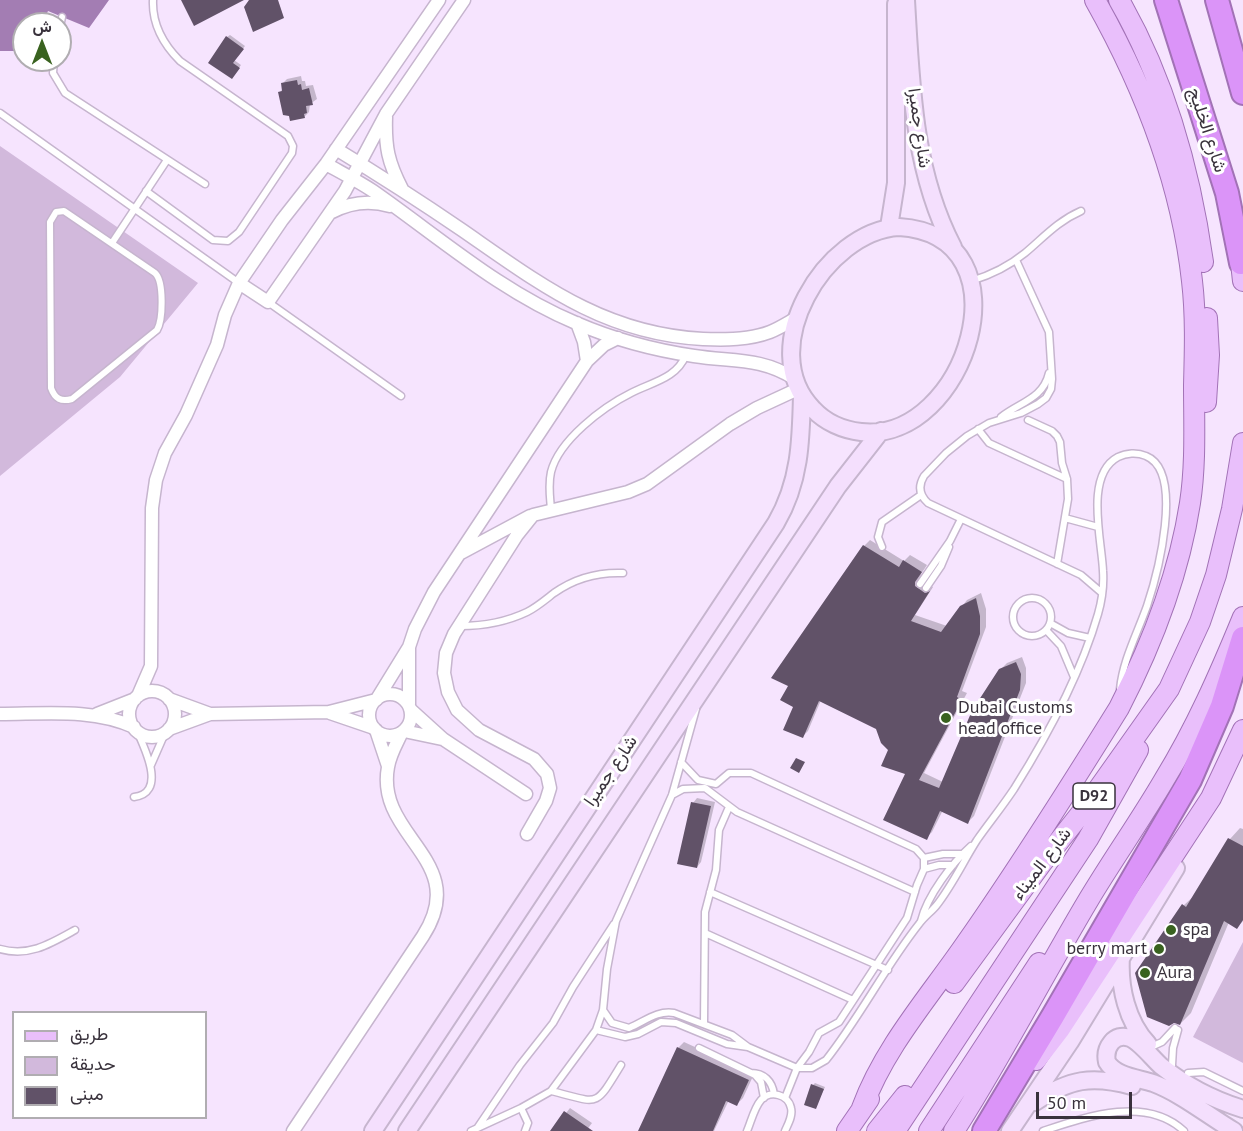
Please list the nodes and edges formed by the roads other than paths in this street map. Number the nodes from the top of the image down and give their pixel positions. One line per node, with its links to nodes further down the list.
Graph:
1 (153, 0): 21 (lane)
2 (440, 0): 14 (street)
3 (464, 0): 13 (street)
4 (896, 0): 26 (street, شارع جميرا)
5 (906, 0): 28 (street, شارع جميرا)
6 (1095, 0): 46 (main road)
7 (1119, 0): 46 (main road)
8 (1166, 0): 30 (highway, شارع الخليج)
9 (1219, 5): 11 (highway)
10 (53, 72): 15 (lane)
11 (1243, 93)
12 (0, 113): 22 (lane)
13 (386, 114): 16 (street); 20 (street)
14 (336, 149): 16 (street); 17 (street)
15 (167, 160): 19 (lane); 21 (lane)
16 (359, 162): 18 (street); 20 (street)
17 (326, 164): 18 (street); 32 (street)
18 (352, 178): 23 (street); 25 (street)
19 (205, 184)
20 (403, 190): 34 (street)
21 (146, 191): 22 (lane)
22 (135, 208): 27 (lane); 32 (lane)
23 (397, 208): 25 (street); 35 (street)
24 (1081, 211): 29 (lane)
25 (328, 214): 33 (street)
26 (889, 227): 28 (street); 34 (street)
27 (112, 243): 27 (lane)
28 (955, 251): 31 (street)
29 (1016, 260): 31 (lane); 42 (lane)
30 (1242, 272)
31 (972, 281): 43 (street)
32 (239, 283): 33 (street); 66 (street)
33 (268, 302): 40 (lane)
34 (798, 317): 39 (street)
35 (577, 323): 36 (street); 38 (street)
36 (618, 338): 37 (street); 38 (street)
37 (686, 354): 39 (street); 48 (lane)
38 (586, 361): 54 (street)
39 (798, 388): 43 (street); 48 (street); 139 (street, شارع جميرا)
40 (401, 396)
41 (1028, 420): 45 (lane)
42 (978, 429): 45 (lane); 47 (lane)
43 (881, 431): 69 (street, شارع جميرا)
44 (1243, 443): 68 (main road, شارع الميناء / D92)
45 (1067, 479): 50 (lane)
46 (1192, 479): 74 (main road)
47 (921, 495): 51 (lane); 53 (lane)
48 (552, 509): 49 (street)
49 (533, 515): 54 (street); 61 (street)
50 (1065, 518): 52 (lane); 55 (lane)
51 (962, 519): 55 (lane); 57 (lane)
52 (1098, 527): 58 (lane); 74 (lane)
53 (882, 547)
54 (457, 555): 65 (street)
55 (1058, 564): 58 (lane)
56 (623, 573): 61 (lane)
57 (923, 586)
58 (1102, 593): 63 (lane)
59 (1243, 617): 103 (main road, D92)
60 (1050, 623): 62 (lane); 62 (lane); 63 (lane)
61 (459, 626): 95 (street)
62 (1046, 630): 67 (lane)
63 (1090, 638): 67 (lane)
64 (1243, 638): 125 (highway)
65 (409, 647): 72 (street); 73 (street)
66 (151, 666): 70 (street); 71 (street)
67 (1074, 676): 96 (lane)
68 (1168, 689): 116 (main road); 133 (main road, شارع الميناء / D92)
69 (701, 691): 85 (lane); 140 (street, شارع جميرا)
70 (136, 697): 71 (street); 78 (street); 79 (street)
71 (167, 697): 77 (street); 82 (street)
72 (376, 699): 73 (street); 75 (street); 80 (street)
73 (410, 707): 83 (street); 84 (street)
74 (1119, 708): 133 (main road)
75 (329, 712): 77 (street); 80 (street)
76 (0, 714): 78 (street)
77 (210, 714): 82 (street)
78 (95, 715): 79 (street)
79 (136, 729): 82 (street); 86 (lane)
80 (375, 729): 83 (street); 87 (street)
81 (1243, 730): 93 (main road)
82 (167, 731): 86 (lane)
83 (403, 732): 84 (street); 87 (street)
84 (443, 739): 90 (street)
85 (681, 762): 88 (lane); 91 (lane)
86 (151, 766): 92 (lane)
87 (388, 767): 138 (street)
88 (716, 784): 89 (lane); 98 (lane)
89 (713, 793): 91 (lane); 94 (lane)
90 (526, 794)
91 (672, 795): 104 (lane)
92 (134, 797)
93 (1211, 798): 109 (street); 125 (main road)
94 (729, 807): 101 (lane); 102 (lane)
95 (527, 834)
96 (976, 842): 97 (lane); 105 (lane)
97 (963, 854): 98 (lane); 99 (lane)
98 (924, 858): 100 (lane)
99 (954, 865): 100 (lane); 105 (lane)
100 (924, 869): 102 (lane)
101 (710, 892): 107 (lane); 110 (lane)
102 (915, 892): 110 (lane)
103 (1089, 899): 147 (main road); 148 (main road, D92)
104 (616, 921): 113 (lane); 137 (lane)
105 (920, 922): 111 (lane)
106 (75, 930): 108 (lane)
107 (705, 933): 112 (lane); 114 (lane)
108 (0, 949)
109 (1121, 956): 118 (street); 136 (street)
110 (876, 965): 111 (lane); 112 (lane)
111 (888, 970): 122 (lane)
112 (853, 1000): 122 (lane)
113 (603, 1011): 114 (lane); 115 (lane)
114 (704, 1024): 117 (lane)
115 (596, 1030): 117 (lane); 126 (lane)
116 (954, 1040): 145 (main road); 146 (main road)
117 (748, 1047): 122 (lane)
118 (1151, 1047): 121 (street); 121 (lane)
119 (699, 1048): 123 (lane)
120 (621, 1065): 126 (lane)
121 (1172, 1065): 124 (street)
122 (797, 1068): 130 (lane)
123 (750, 1073): 128 (lane); 129 (lane)
124 (1188, 1073): 127 (lane); 131 (street)
125 (1011, 1087): 149 (highway)
126 (551, 1090): 132 (lane)
127 (1243, 1091)
128 (774, 1094): 129 (lane); 130 (lane)
129 (764, 1098): 142 (lane)
130 (785, 1098): 143 (lane)
131 (1243, 1102)
132 (520, 1108): 137 (lane); 141 (lane)
133 (862, 1108): 144 (main road, شارع الميناء / D92)
134 (1243, 1108): 135 (street)
135 (1198, 1109): 136 (street); 153 (street)
136 (1024, 1110): 150 (street)
137 (474, 1129)
138 (293, 1131)
139 (373, 1131)
140 (407, 1131)
141 (525, 1131)
142 (747, 1131)
143 (785, 1131)
144 (847, 1131)
145 (877, 1131)
146 (896, 1131)
147 (928, 1131)
148 (954, 1131)
149 (984, 1131)
150 (1010, 1131)
151 (1043, 1131): 152 (lane)
152 (1184, 1131)
153 (1234, 1131)

